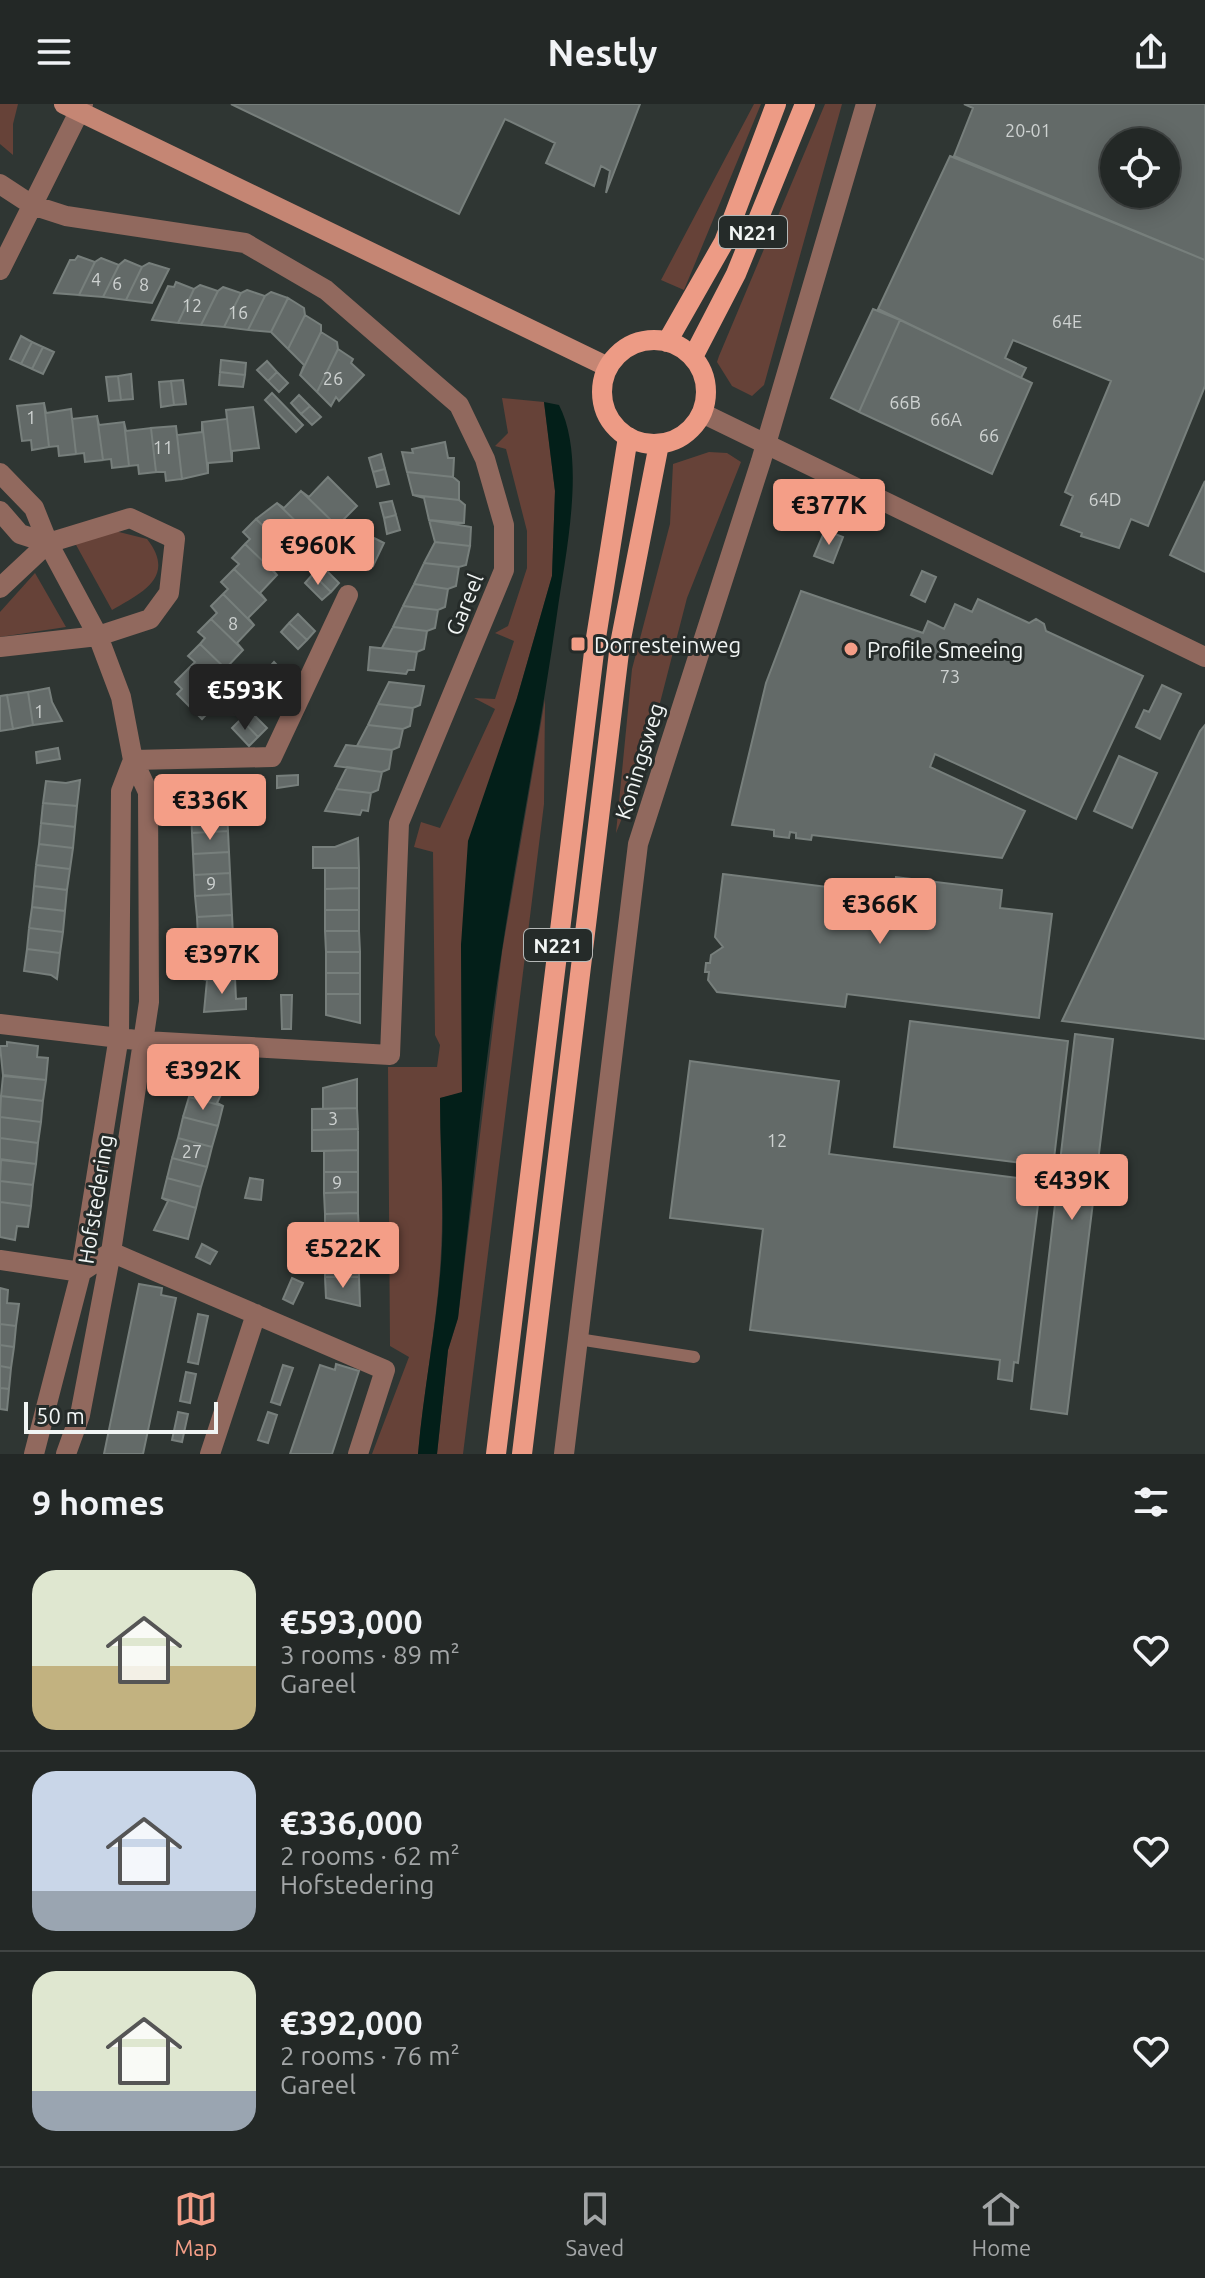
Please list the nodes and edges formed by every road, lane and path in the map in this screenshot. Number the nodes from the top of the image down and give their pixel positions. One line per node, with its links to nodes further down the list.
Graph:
1 (776, 104): 8 (main road, N221)
2 (805, 104): 9 (main road, N221)
3 (866, 104): 14 (street, Koningsweg)
4 (75, 107): 6 (street); 10 (street)
5 (0, 184): 6 (street)
6 (32, 205): 7 (street); 26 (street, Gareel)
7 (0, 270)
8 (667, 342): 9 (main road); 10 (main road)
9 (693, 357): 11 (main road)
10 (608, 367): 12 (main road)
11 (702, 413): 13 (main road); 14 (street)
12 (628, 437): 13 (main road); 37 (main road, N221)
13 (659, 444): 38 (main road, Koningsweg / N221)
14 (765, 444): 22 (street); 31 (street, Koningsweg)
15 (0, 473): 17 (street, Hofstedering)
16 (0, 511): 17 (street)
17 (48, 543): 18 (street); 20 (street, Hofstedering); 20 (street)
18 (0, 588)
19 (348, 595): 23 (street)
20 (98, 636): 21 (street); 23 (street, Hofstedering)
21 (0, 647)
22 (1205, 657)
23 (133, 760): 25 (street, Hofstedering); 26 (street, Hofstedering)
24 (0, 1024): 25 (street)
25 (119, 1036): 26 (street); 29 (street, Hofstedering)
26 (145, 1041): 27 (street, Hofstedering)
27 (111, 1252): 29 (street); 30 (street); 34 (street, Hofstedering)
28 (0, 1260): 29 (street)
29 (81, 1272): 33 (street, Hofstedering)
30 (256, 1314): 35 (street); 36 (street)
31 (578, 1339): 32 (lane); 39 (street, Koningsweg)
32 (694, 1357)
33 (34, 1454)
34 (66, 1454)
35 (210, 1454)
36 (358, 1454)
37 (496, 1454)
38 (522, 1454)
39 (564, 1454)

